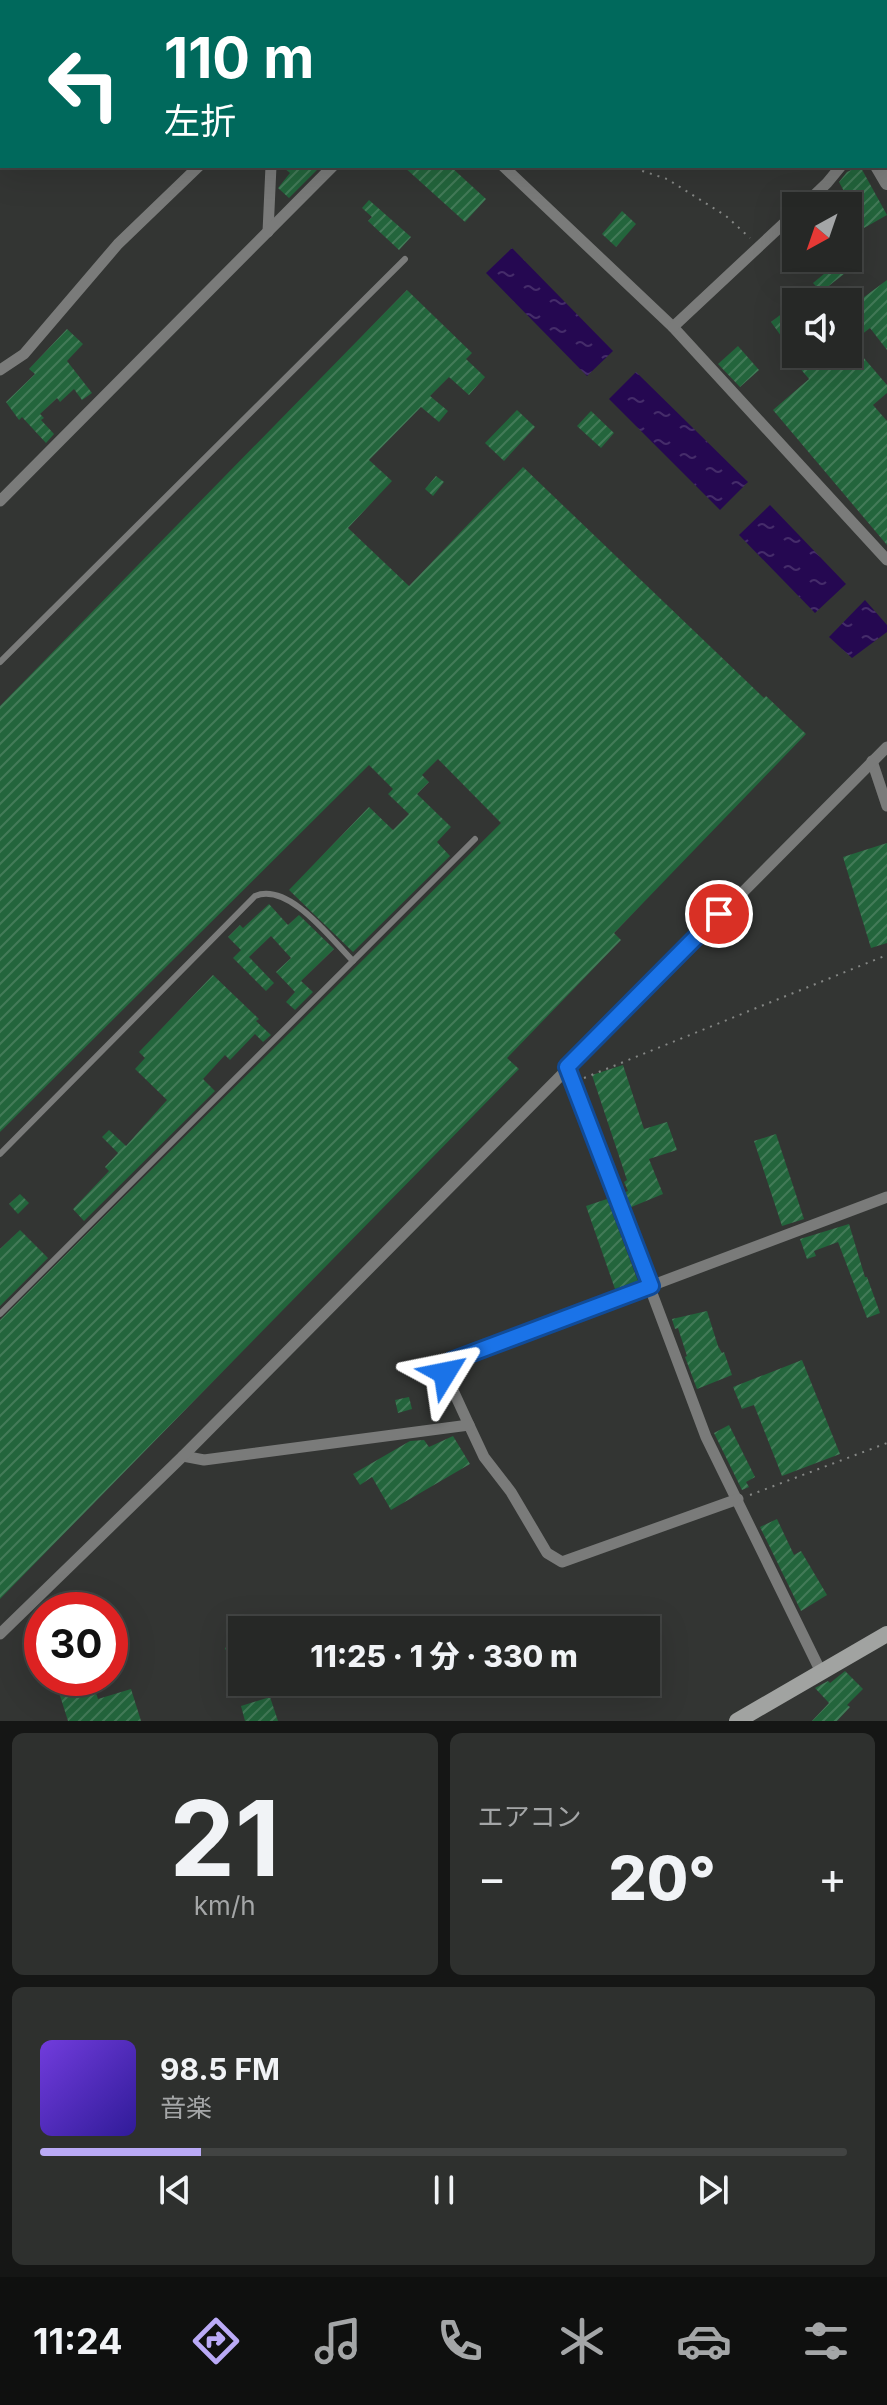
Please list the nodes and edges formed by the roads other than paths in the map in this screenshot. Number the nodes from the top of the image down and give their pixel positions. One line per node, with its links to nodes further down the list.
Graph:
1 (197, 168): 11 (street)
2 (271, 168): 8 (street)
3 (331, 168): 8 (street)
4 (505, 168): 10 (street)
5 (839, 168): 6 (street)
6 (816, 192)
7 (782, 225): 10 (street)
8 (268, 232): 12 (street)
9 (405, 259): 14 (lane)
10 (673, 327): 13 (street)
11 (0, 370)
12 (0, 501)
13 (887, 560)
14 (0, 662)
15 (886, 748): 16 (street)
16 (872, 761): 17 (street); 20 (street)
17 (887, 806)
18 (475, 839): 19 (lane)
19 (353, 961): 21 (lane); 24 (lane)
20 (567, 1067): 23 (street); 26 (street)
21 (0, 1154)
22 (887, 1197): 23 (street)
23 (651, 1286): 25 (street); 27 (street)
24 (0, 1314)
25 (469, 1425): 26 (street); 27 (street)
26 (183, 1456): 28 (street)
27 (738, 1499): 30 (street)
28 (0, 1634)
29 (887, 1634): 30 (main road)
30 (821, 1672): 31 (main road)
31 (737, 1721)

